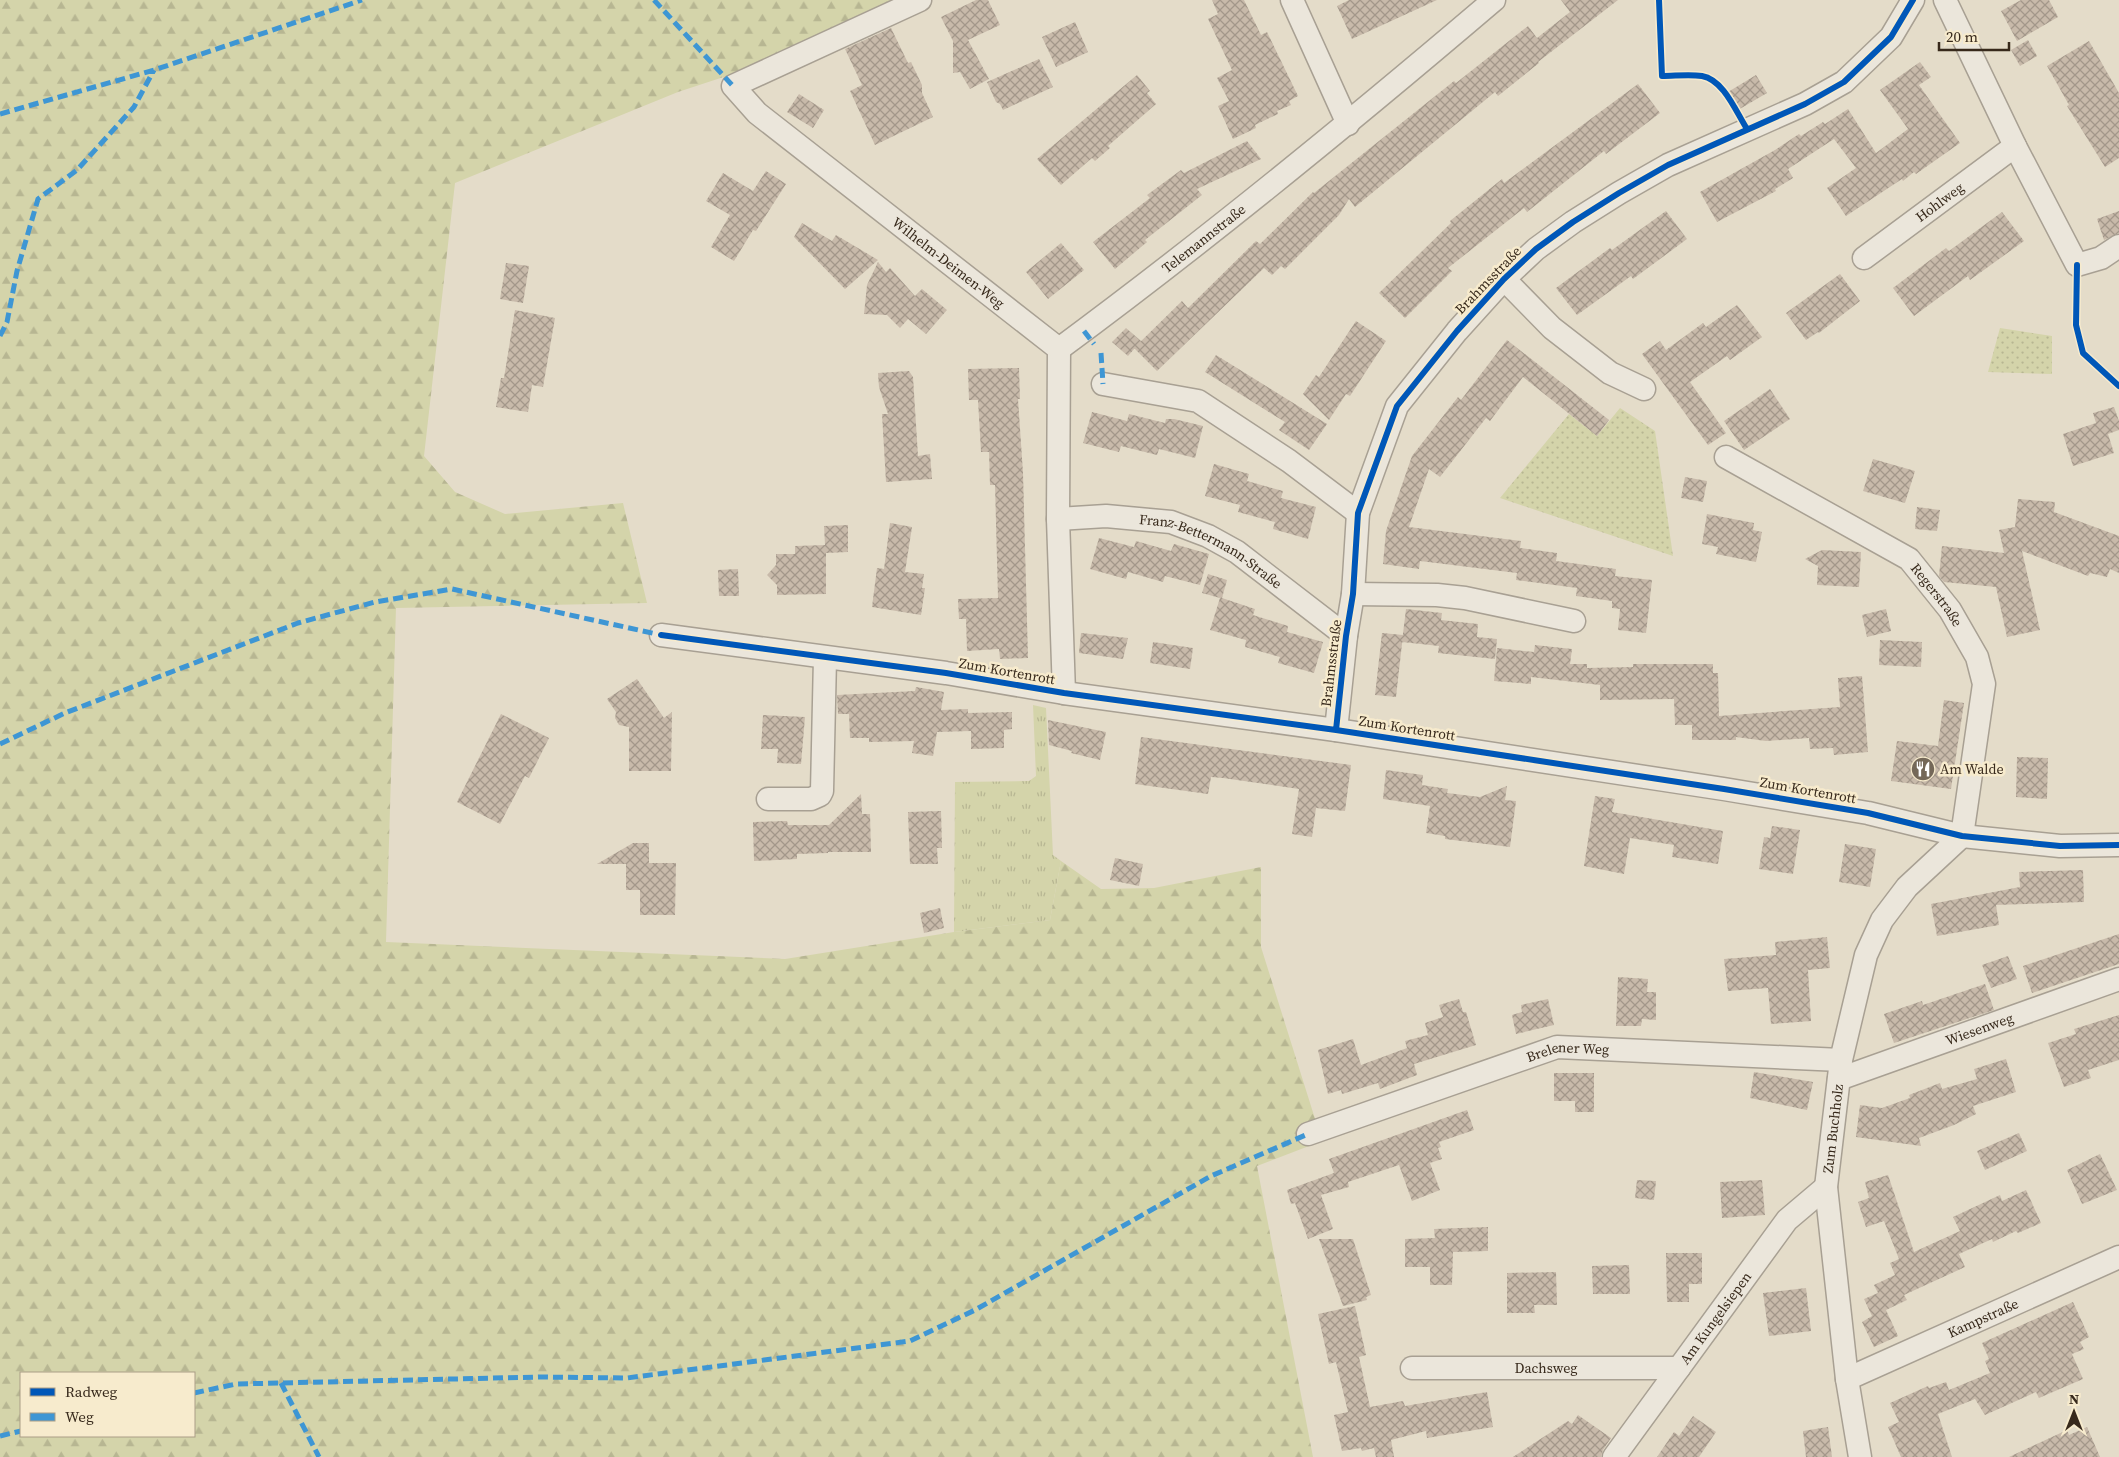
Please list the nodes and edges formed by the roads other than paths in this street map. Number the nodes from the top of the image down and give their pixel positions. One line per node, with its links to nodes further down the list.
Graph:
1 (920, 0): 11 (street, Wilhelm-Deimen-Weg)
2 (1292, 0): 6 (street)
3 (1494, 0): 6 (street, Telemannstraße)
4 (1913, 0): 10 (street, Brahmsstraße)
5 (1945, 0): 7 (street)
6 (1348, 124): 11 (street, Telemannstraße)
7 (2015, 146): 8 (street); 9 (street, Hohlweg)
8 (2119, 246)
9 (1864, 258)
10 (1504, 279): 13 (street, Brahmsstraße); 15 (street, Brahmsstraße)
11 (1059, 349): 16 (street)
12 (1103, 384): 15 (street)
13 (1644, 388)
14 (1726, 457): 25 (street, Regerstraße)
15 (1358, 513): 17 (street, Brahmsstraße)
16 (1058, 519): 20 (street, Franz-Bettermann-Straße); 22 (street)
17 (1352, 594): 18 (street); 20 (street, Brahmsstraße)
18 (1574, 621)
19 (661, 634): 21 (street, Zum Kortenrott)
20 (1346, 636): 23 (street, Brahmsstraße)
21 (825, 658): 22 (street, Zum Kortenrott); 24 (street)
22 (1064, 693): 23 (street, Zum Kortenrott)
23 (1336, 730): 25 (street, Zum Kortenrott)
24 (768, 799)
25 (1962, 836): 26 (street, Zum Kortenrott); 28 (street, Zum Buchholz)
26 (2119, 845)
27 (2119, 979): 28 (street, Wiesenweg)
28 (1840, 1070): 29 (street, Brelener Weg); 30 (street, Zum Buchholz)
29 (1308, 1134)
30 (1826, 1187): 33 (street, Am Kungelsiepen); 34 (street, Zum Buchholz)
31 (2119, 1257): 34 (street, Kampstraße)
32 (1412, 1368): 33 (street, Dachsweg)
33 (1679, 1368): 35 (street, Am Kungelsiepen)
34 (1848, 1379): 36 (street, Zum Buchholz)
35 (1614, 1457)
36 (1860, 1457)

